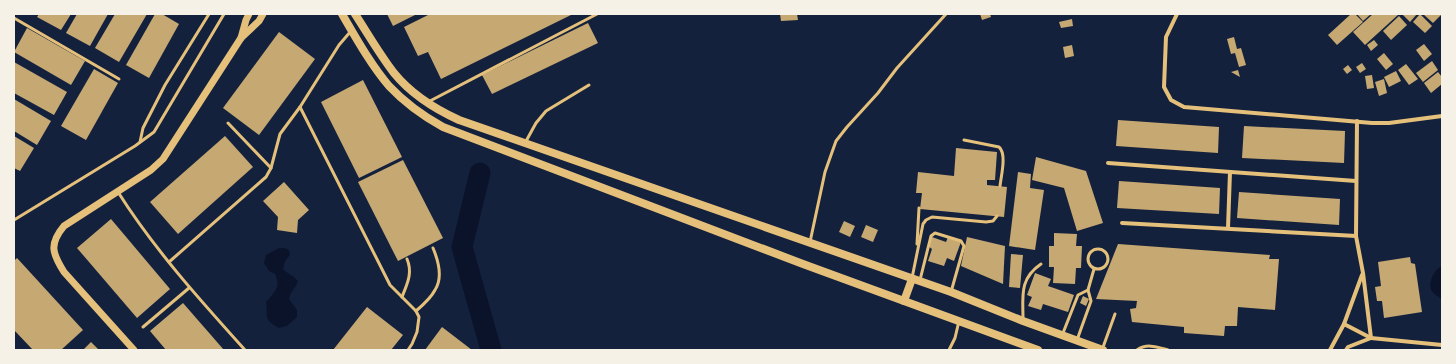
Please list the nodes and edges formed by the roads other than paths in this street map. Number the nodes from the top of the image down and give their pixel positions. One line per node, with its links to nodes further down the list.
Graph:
1 (209, 14): 21 (lane)
2 (224, 14): 21 (lane)
3 (249, 14): 12 (street)
4 (263, 14): 12 (street)
5 (342, 14): 11 (main road)
6 (355, 14): 15 (main road)
7 (597, 14): 15 (lane)
8 (946, 14): 35 (lane)
9 (1177, 14): 18 (street)
10 (14, 18): 13 (lane)
11 (352, 30): 16 (lane); 48 (main road)
12 (241, 38): 28 (street)
13 (119, 79)
14 (589, 85): 22 (lane)
15 (428, 103): 22 (main road)
16 (300, 107): 24 (lane); 47 (lane)
17 (1442, 116): 18 (street)
18 (1357, 121): 26 (street)
19 (228, 122): 24 (lane)
20 (964, 140): 27 (lane)
21 (140, 142): 31 (lane)
22 (525, 143): 35 (main road)
23 (1108, 163): 25 (street)
24 (271, 168): 39 (lane)
25 (1230, 172): 26 (street); 33 (street)
26 (1356, 181): 34 (street)
27 (1000, 186)
28 (118, 192): 39 (lane); 59 (street)
29 (919, 208): 37 (lane)
30 (997, 216): 37 (lane)
31 (14, 220)
32 (1122, 223): 33 (street)
33 (1228, 228): 34 (street)
34 (1356, 236): 42 (street)
35 (810, 242): 43 (main road)
36 (433, 248): 49 (lane)
37 (917, 255): 43 (lane)
38 (408, 259): 47 (lane)
39 (169, 262): 44 (lane)
40 (1041, 264): 51 (lane)
41 (1094, 269): 41 (lane); 45 (lane)
42 (1363, 273): 53 (street); 56 (street)
43 (916, 280): 46 (main road); 46 (lane); 48 (main road)
44 (189, 288): 54 (lane); 60 (lane)
45 (1088, 290): 55 (lane); 57 (lane)
46 (951, 292): 51 (main road)
47 (402, 297): 49 (lane)
48 (904, 301): 52 (main road)
49 (416, 311): 61 (lane)
50 (1115, 314): 64 (lane)
51 (1023, 320): 55 (main road)
52 (959, 322): 62 (lane); 63 (main road)
53 (1344, 324): 56 (street); 67 (street)
54 (143, 327)
55 (1062, 335): 57 (main road)
56 (1371, 338): 58 (street); 68 (street)
57 (1077, 341): 64 (main road)
58 (1442, 344)
59 (134, 350)
60 (245, 350)
61 (408, 350)
62 (949, 350)
63 (1038, 350)
64 (1102, 350)
65 (1137, 350): 66 (lane)
66 (1168, 350)
67 (1330, 350)
68 (1346, 350)

